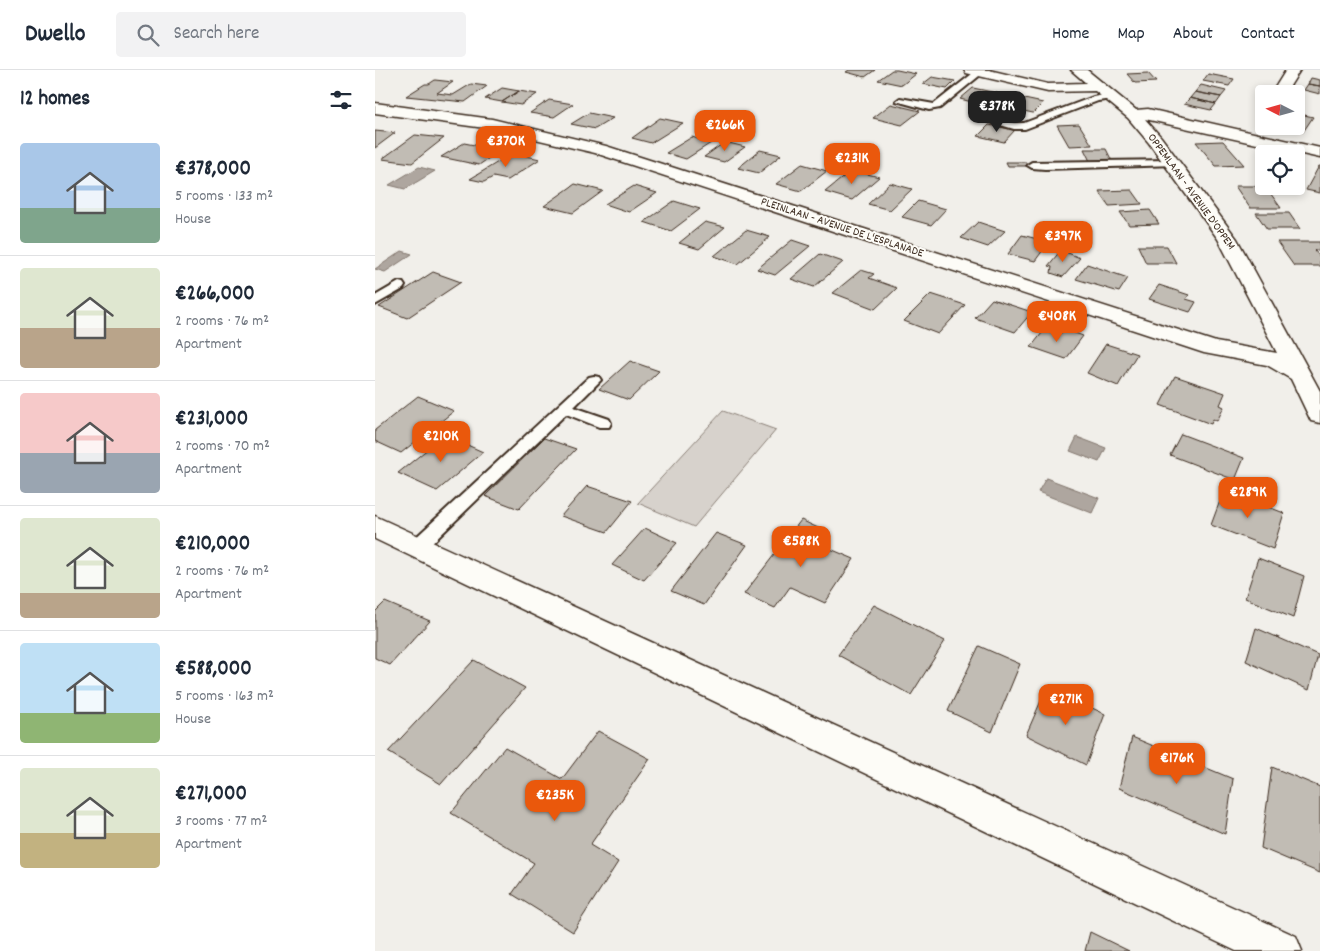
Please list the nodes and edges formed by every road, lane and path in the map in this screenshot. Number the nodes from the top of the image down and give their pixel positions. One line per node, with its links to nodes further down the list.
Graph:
1 (1078, 70): 5 (street, OPPEMLAAN - AVENUE D'OPPEM)
2 (1293, 70): 4 (street)
3 (975, 71): 5 (street); 6 (lane)
4 (1284, 85)
5 (1103, 92): 8 (street, OPPEMLAAN - AVENUE D'OPPEM); 9 (lane)
6 (900, 101)
7 (375, 108): 16 (street, PLEINLAAN - AVENUE DE L'ESPLANADE)
8 (1133, 115): 10 (street); 11 (street, OPPEMLAAN - AVENUE D'OPPEM)
9 (989, 120)
10 (1320, 153)
11 (1172, 163): 12 (lane); 16 (street, OPPEMLAAN - AVENUE D'OPPEM)
12 (1032, 165)
13 (399, 286): 14 (lane)
14 (375, 301)
15 (594, 380): 17 (lane)
16 (1308, 380): 18 (street, OPPEMLAAN - AVENUE D'OPPEM)
17 (564, 408): 19 (lane); 21 (lane)
18 (1320, 415)
19 (604, 423)
20 (378, 532): 21 (street)
21 (418, 546): 22 (street)
22 (1281, 951)

